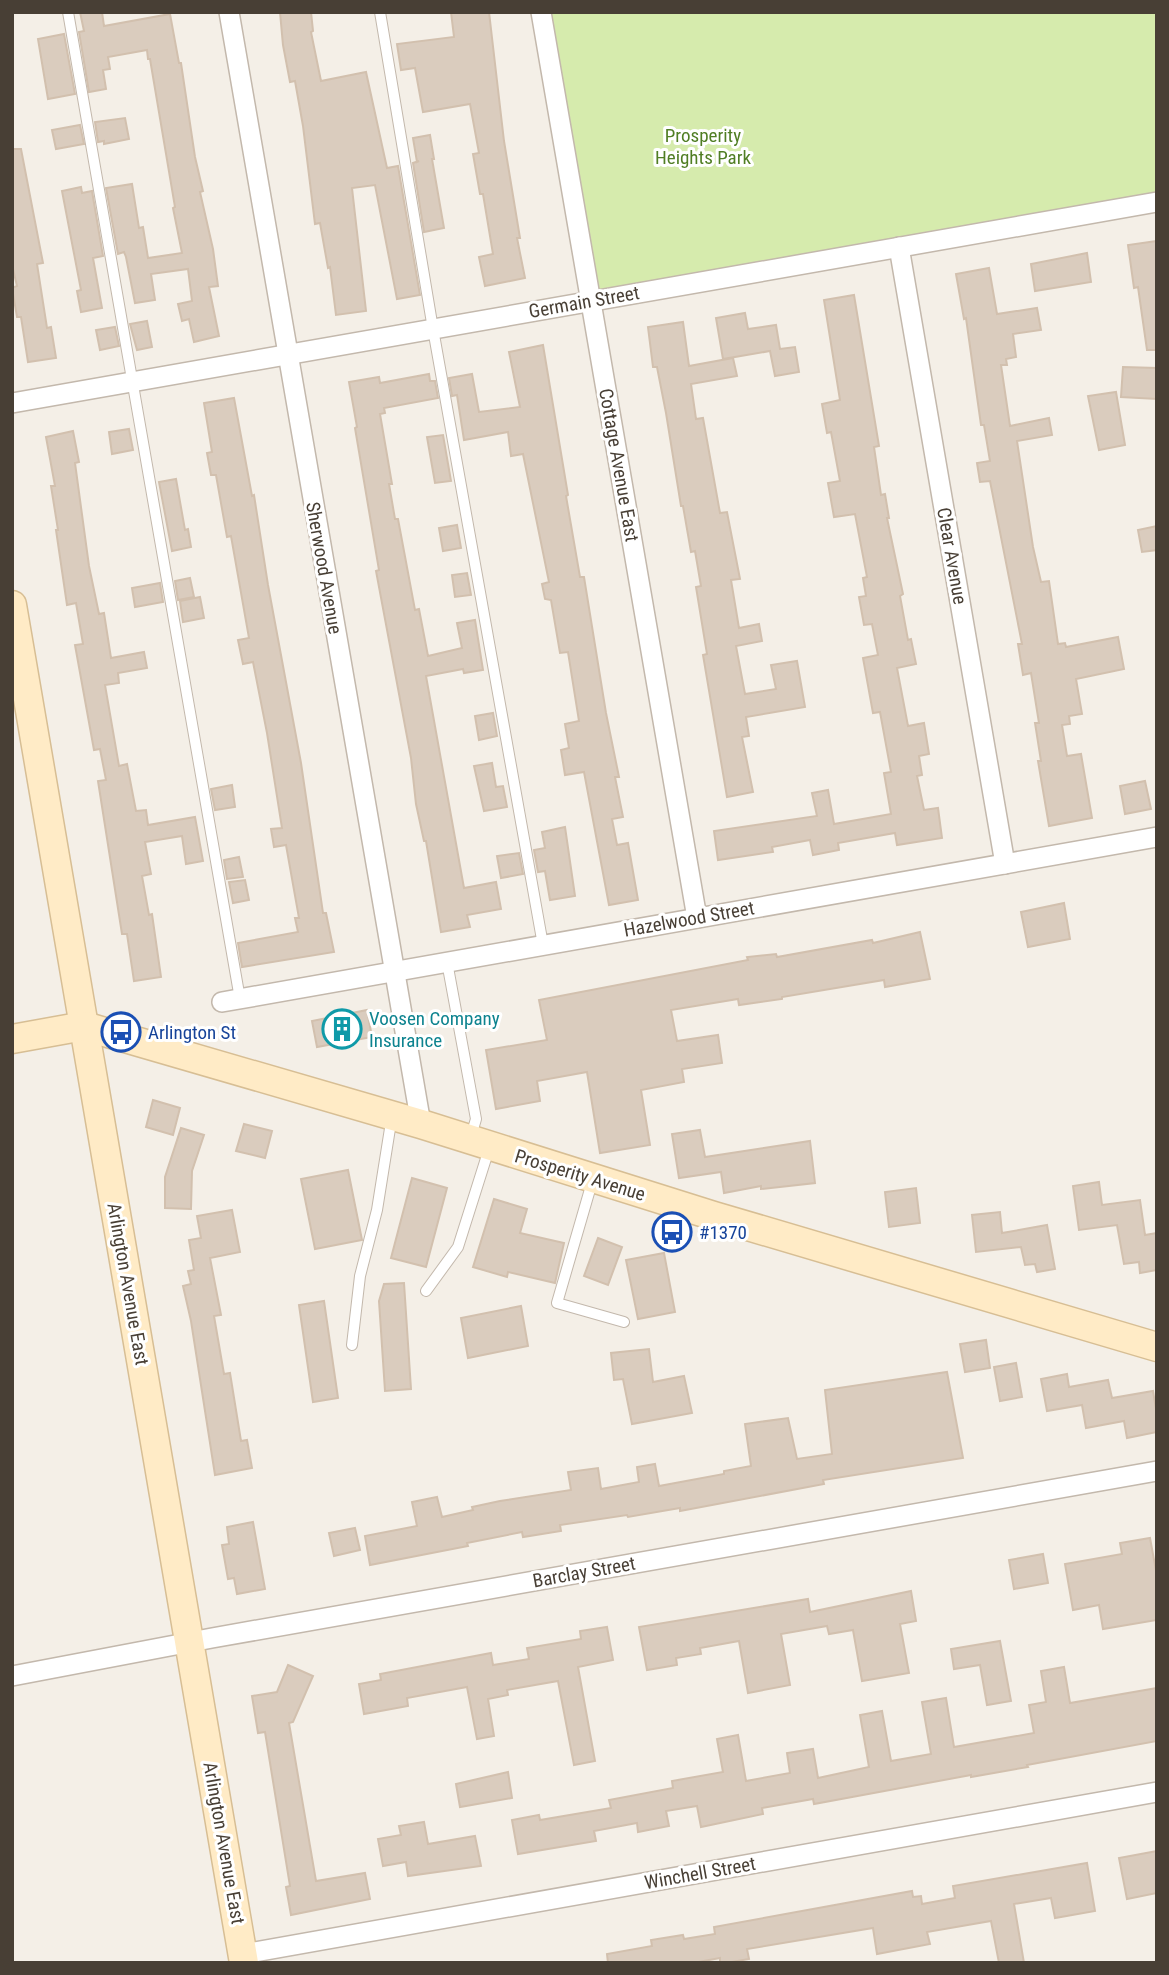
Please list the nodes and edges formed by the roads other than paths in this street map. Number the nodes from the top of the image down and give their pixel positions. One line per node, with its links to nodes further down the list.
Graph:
1 (68, 12): 10 (lane)
2 (229, 12): 9 (street, Sherwood Avenue)
3 (380, 12): 8 (lane)
4 (541, 12): 7 (street, Cottage Avenue East)
5 (1157, 202): 6 (street, Germain Street)
6 (899, 247): 7 (street, Germain Street); 14 (street, Clear Avenue)
7 (591, 301): 8 (street, Germain Street); 15 (street, Cottage Avenue East)
8 (433, 329): 9 (street, Germain Street); 16 (lane)
9 (288, 354): 10 (street, Germain Street); 18 (street, Sherwood Avenue)
10 (133, 382): 11 (street, Germain Street); 19 (lane)
11 (12, 403)
12 (12, 605): 20 (street, Arlington Avenue East)
13 (1157, 837): 14 (street, Hazelwood Street)
14 (1005, 864): 15 (street, Hazelwood Street)
15 (697, 918): 16 (street, Hazelwood Street)
16 (543, 945): 17 (street, Hazelwood Street)
17 (447, 962): 18 (street, Hazelwood Street); 24 (lane)
18 (394, 972): 19 (street, Hazelwood Street); 23 (street, Sherwood Avenue)
19 (231, 1000)
20 (85, 1026): 21 (street); 22 (street, Prosperity Avenue); 31 (street, Arlington Avenue East)
21 (12, 1039)
22 (392, 1116): 23 (street, Prosperity Avenue); 28 (lane)
23 (421, 1124): 24 (street, Prosperity Avenue)
24 (480, 1143): 25 (street, Prosperity Avenue); 26 (lane)
25 (593, 1179): 27 (lane); 29 (street, Prosperity Avenue)
26 (426, 1291)
27 (624, 1322)
28 (352, 1345)
29 (1157, 1347)
30 (1157, 1471): 31 (street, Barclay Street)
31 (190, 1643): 32 (street, Barclay Street); 34 (street, Arlington Avenue East)
32 (12, 1676)
33 (1157, 1792): 34 (street, Winchell Street)
34 (244, 1958)

